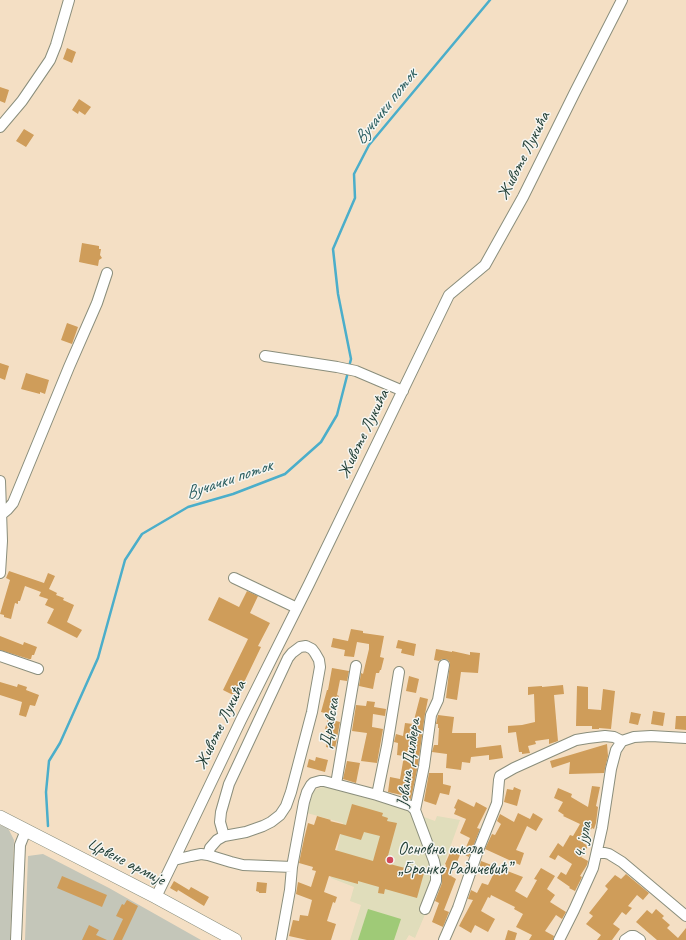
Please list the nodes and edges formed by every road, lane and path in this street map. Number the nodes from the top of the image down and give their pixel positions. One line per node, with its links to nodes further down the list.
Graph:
1 (68, 0): 3 (street)
2 (622, 0): 6 (street, Животе Лукића)
3 (0, 127)
4 (107, 273): 8 (street)
5 (265, 356): 6 (street)
6 (403, 391): 11 (street, Животе Лукића)
7 (0, 481): 8 (street)
8 (1, 515): 9 (street)
9 (0, 573)
10 (234, 578): 11 (street)
11 (297, 608): 27 (street, Животе Лукића)
12 (0, 656): 15 (street)
13 (444, 665): 21 (street, Јована Дилбера)
14 (356, 666): 19 (street, Дравска)
15 (38, 669)
16 (400, 672): 20 (street)
17 (686, 738): 18 (street)
18 (622, 741): 25 (street, 4. јула); 35 (street)
19 (336, 784): 20 (street); 28 (street)
20 (377, 795): 21 (street)
21 (415, 810): 30 (street, Јована Дилбера)
22 (0, 818): 23 (main road, Црвене армије)
23 (26, 830): 29 (main road, Црвене армије); 32 (street)
24 (224, 836): 24 (street); 26 (street)
25 (597, 853): 31 (street); 36 (street, 4. јула)
26 (208, 855): 27 (street); 28 (street)
27 (174, 860): 29 (street, Животе Лукића)
28 (292, 868): 34 (street)
29 (156, 897): 33 (main road, Црвене армије)
30 (425, 909)
31 (686, 916)
32 (16, 940)
33 (235, 940)
34 (281, 940)
35 (444, 940)
36 (559, 940)
37 (625, 940): 38 (street)
38 (640, 940)

